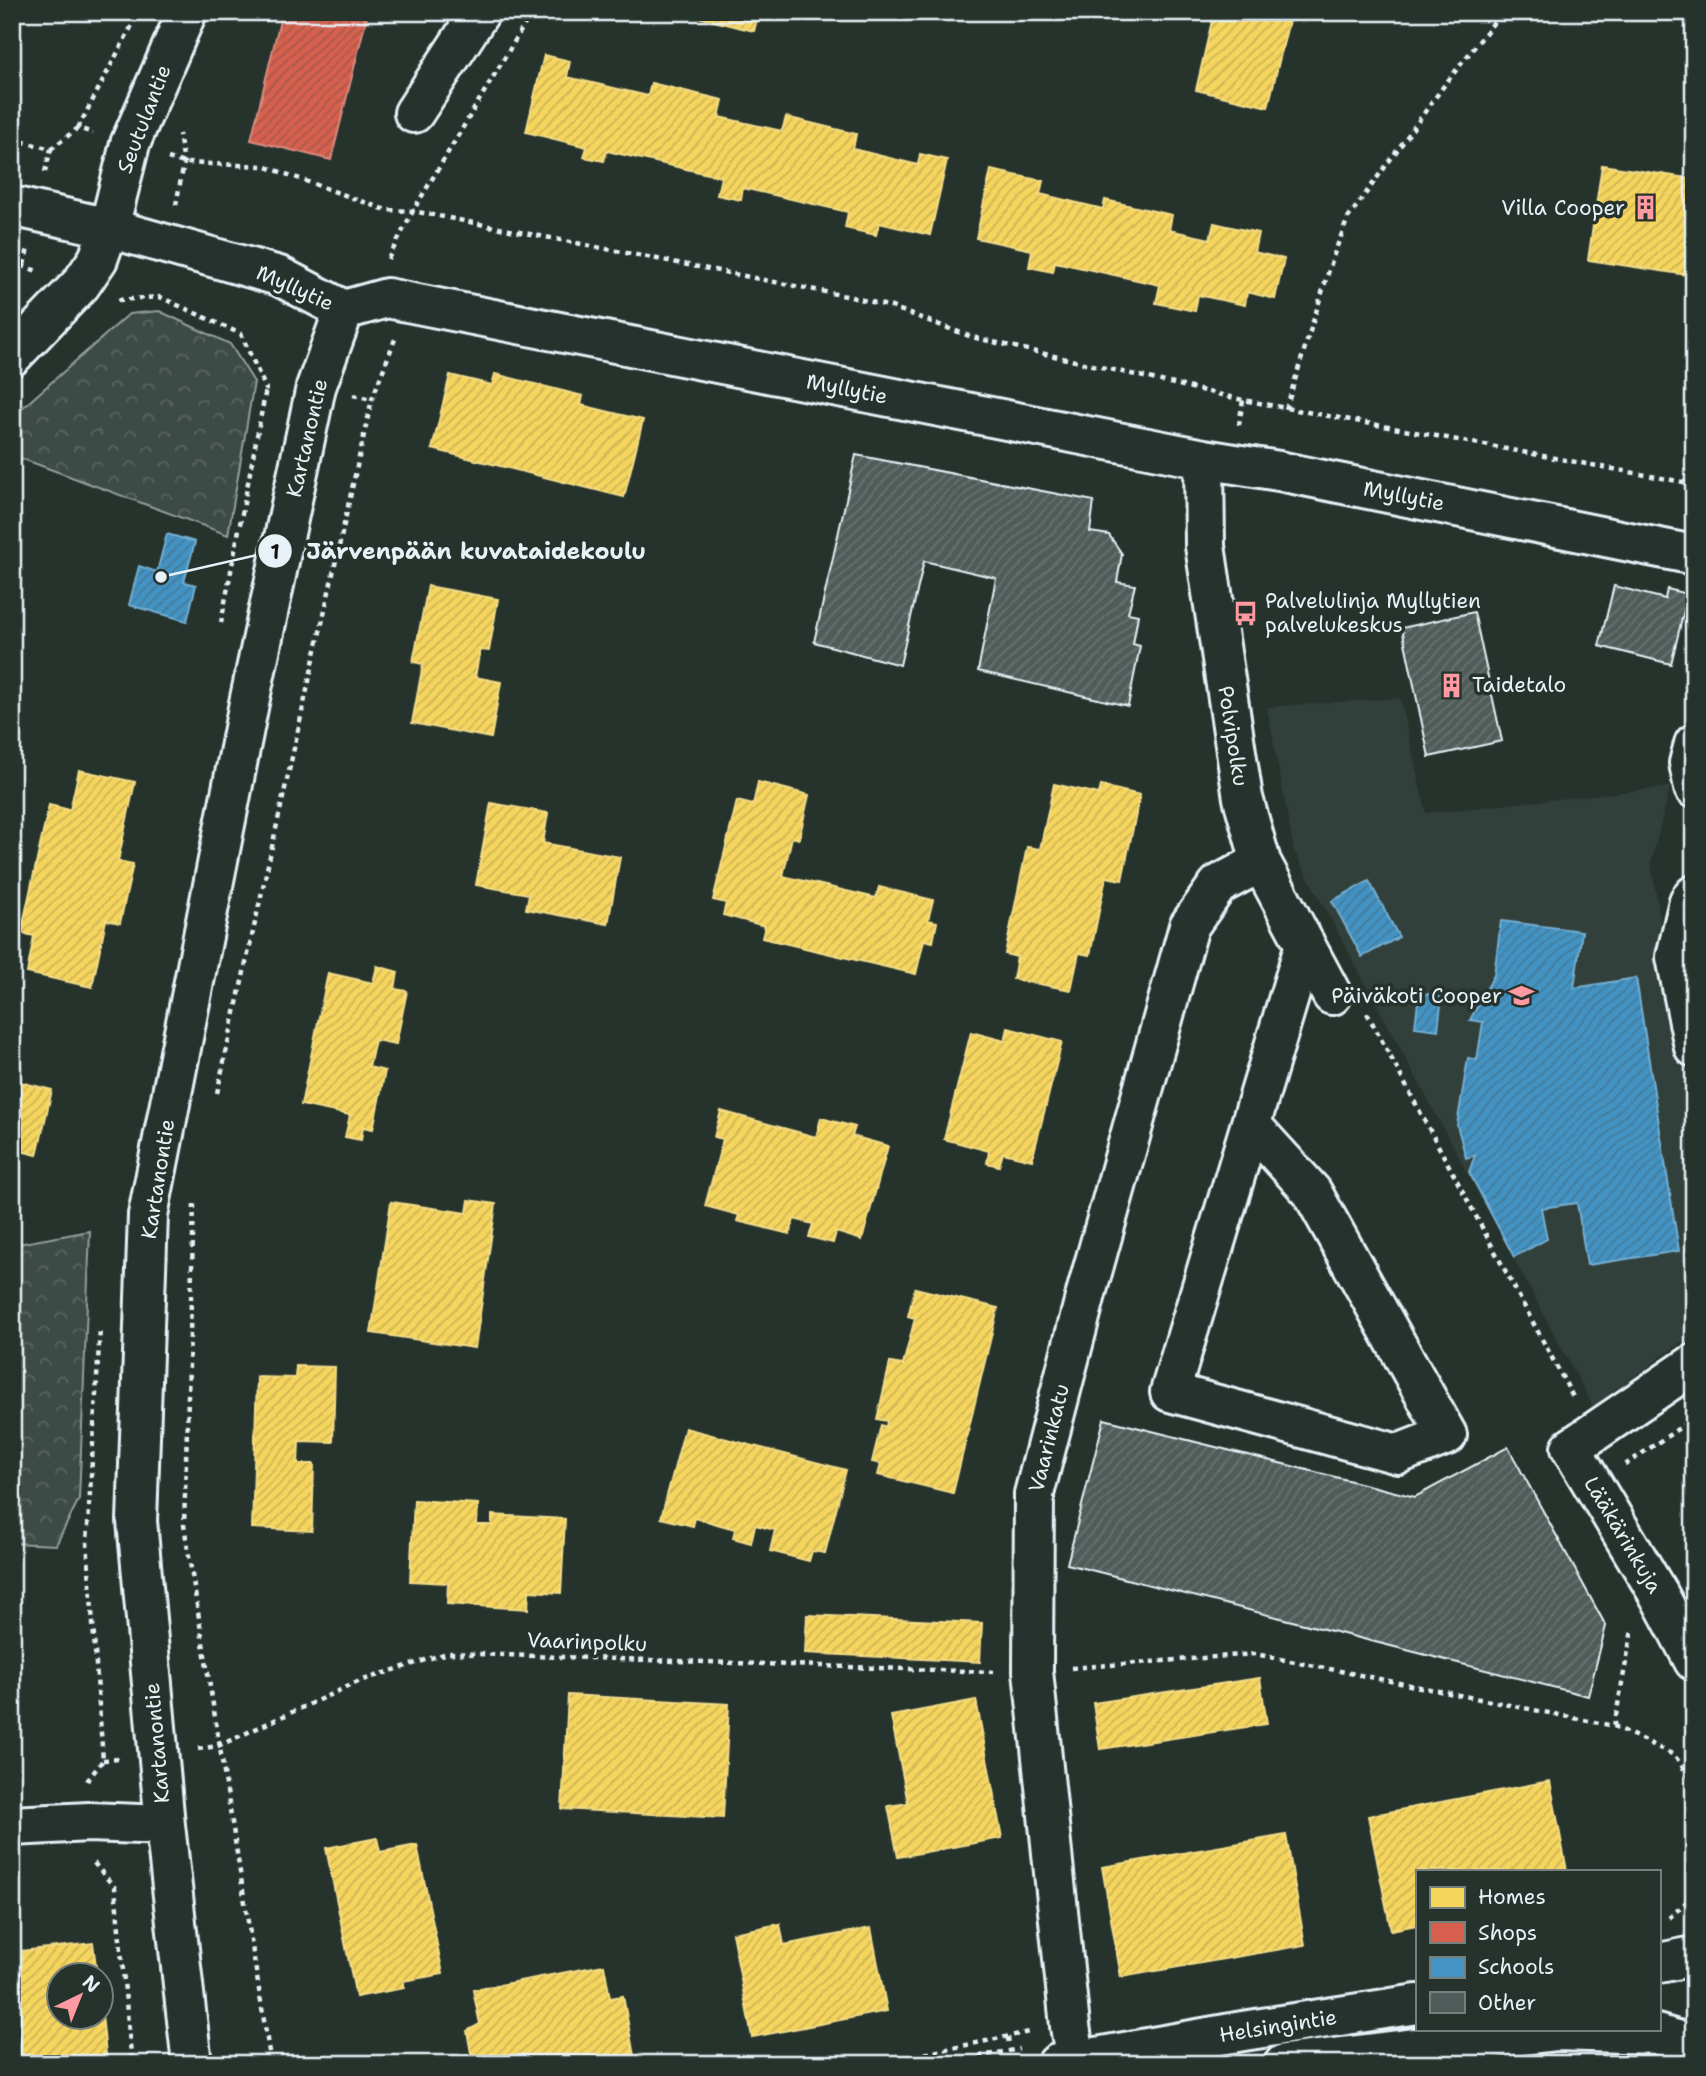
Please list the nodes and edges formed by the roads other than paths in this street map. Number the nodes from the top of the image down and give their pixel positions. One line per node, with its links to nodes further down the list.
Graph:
1 (187, 12): 5 (street, Seutulantie)
2 (480, 12): 3 (street)
3 (414, 113)
4 (12, 206): 5 (street, Myllytie)
5 (109, 228): 6 (street, Myllytie); 7 (street, Seutulantie)
6 (344, 310): 8 (street, Myllytie); 20 (street, Kartanontie)
7 (12, 356)
8 (1204, 459): 9 (street, Myllytie); 12 (street, Polvipolku)
9 (1694, 555)
10 (1694, 744): 11 (street)
11 (1694, 788)
12 (1261, 862): 14 (street, Polvipolku); 26 (street, Vaarinkatu)
13 (1694, 895): 16 (street)
14 (1305, 944): 15 (street, Polvipolku); 17 (street)
15 (1349, 1003)
16 (1694, 1046)
17 (1251, 1125): 17 (street)
18 (1694, 1364): 19 (street, Lääkärinkuja)
19 (1694, 1661)
20 (164, 1825): 21 (street); 27 (street, Kartanontie)
21 (12, 1826)
22 (1694, 1956): 23 (street)
23 (1660, 1963)
24 (1416, 2004): 26 (street, Helsingintie)
25 (1694, 2045): 28 (street, Helsingintie)
26 (1069, 2063)
27 (192, 2064)
28 (1284, 2064)

